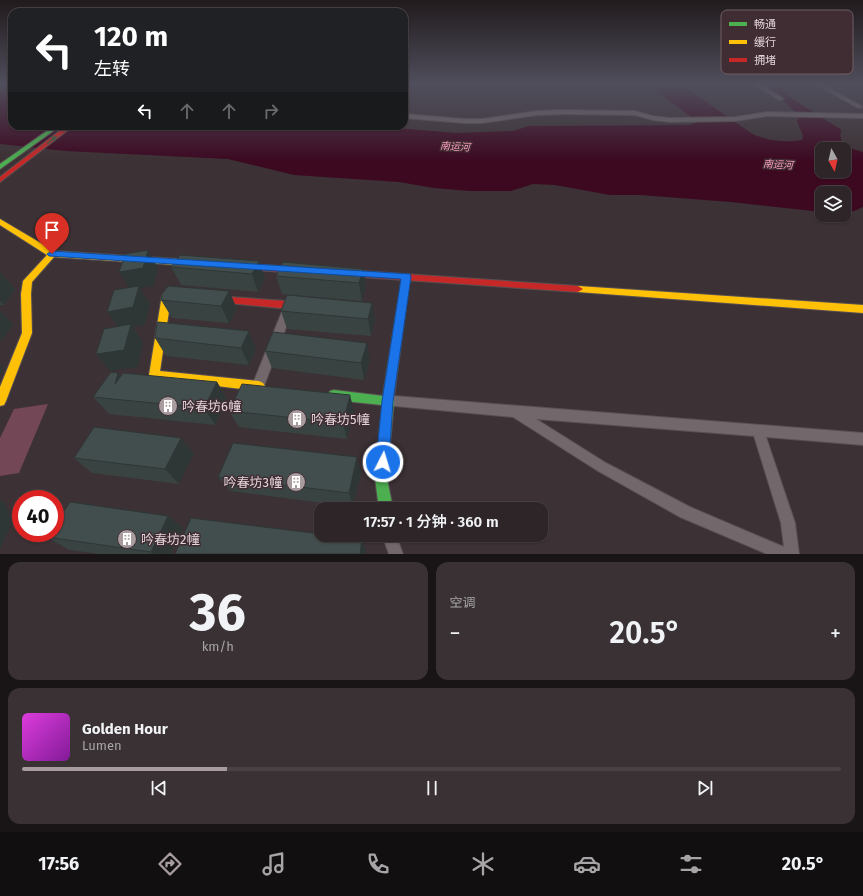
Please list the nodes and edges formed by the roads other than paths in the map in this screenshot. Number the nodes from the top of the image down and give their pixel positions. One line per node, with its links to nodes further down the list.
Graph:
1 (408, 116): 2 (street)
2 (863, 116)
3 (51, 130): 5 (street)
4 (65, 130): 6 (street, one-way to 4)
5 (0, 167)
6 (0, 180)
7 (0, 220): 8 (street)
8 (52, 254): 9 (street); 20 (street)
9 (202, 264)
10 (234, 266): 11 (street)
11 (304, 270)
12 (336, 272): 13 (street)
13 (406, 277): 18 (street); 21 (street)
14 (182, 296): 16 (street)
15 (205, 298): 16 (street)
16 (289, 305): 17 (street)
17 (311, 307)
18 (863, 309)
19 (327, 394): 21 (street)
20 (0, 401)
21 (388, 401): 22 (street); 25 (street)
22 (516, 412): 23 (street); 28 (street)
23 (758, 430): 24 (street); 29 (street)
24 (863, 439)
25 (385, 502)
26 (392, 542): 27 (street)
27 (396, 554)
28 (784, 554)
29 (792, 554)

